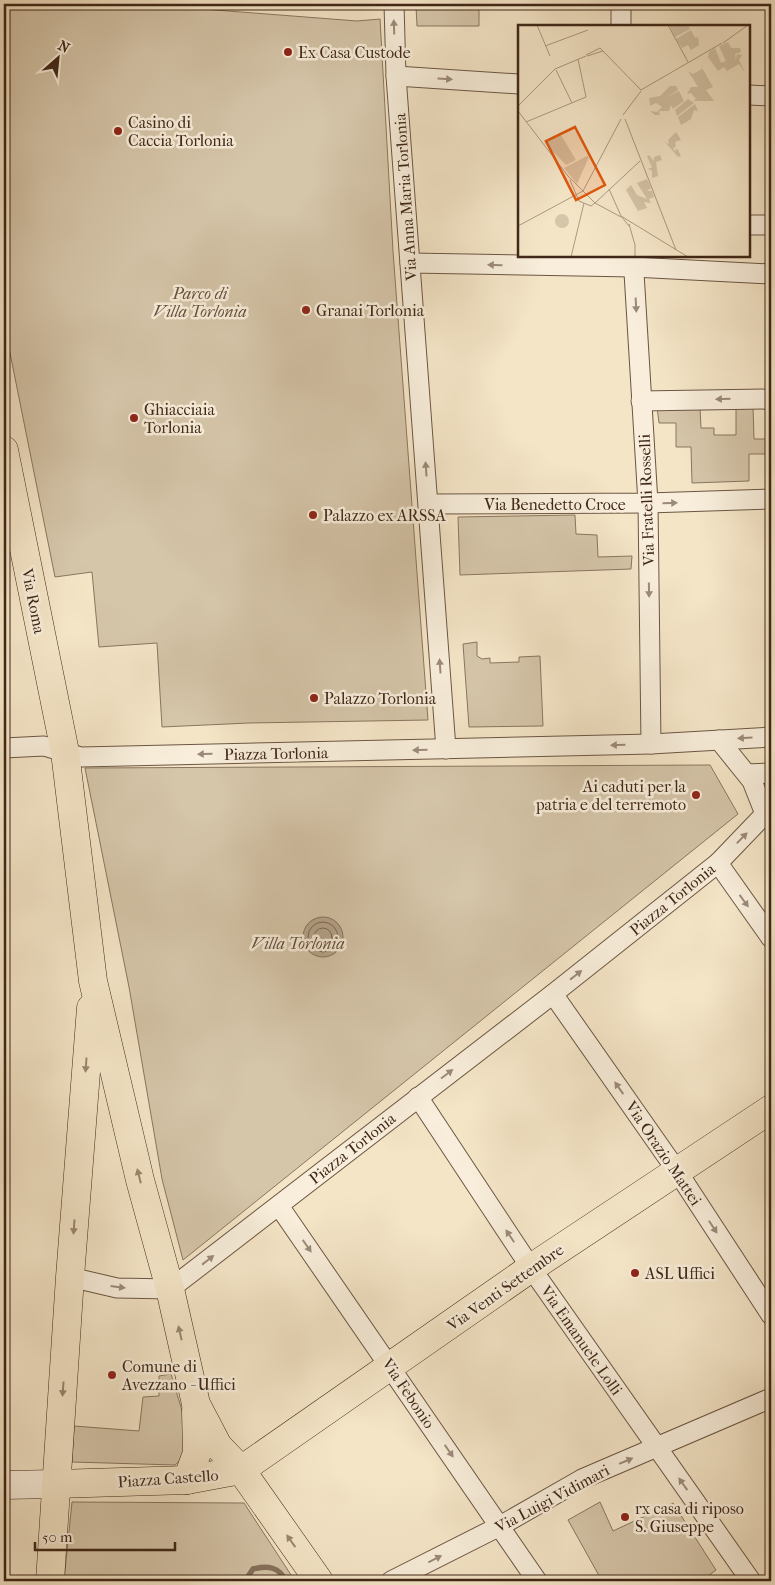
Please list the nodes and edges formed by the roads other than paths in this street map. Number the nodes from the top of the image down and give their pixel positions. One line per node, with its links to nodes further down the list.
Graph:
1 (394, 4): 4 (street, Via Anna Maria Torlonia, one-way to 1)
2 (620, 4): 3 (street)
3 (621, 25)
4 (396, 76): 5 (street, one-way to 5); 11 (street, Via Anna Maria Torlonia)
5 (518, 84)
6 (750, 95): 7 (street)
7 (771, 96)
8 (750, 224): 9 (street)
9 (771, 225)
10 (633, 262): 11 (street, one-way to 11); 12 (street); 14 (street, Via Fratelli Rosselli, one-way to 14)
11 (410, 263): 18 (street, Via Anna Maria Torlonia, one-way to 11)
12 (771, 274)
13 (771, 398): 14 (street, one-way to 14)
14 (642, 401): 17 (street, Via Fratelli Rosselli)
15 (4, 450): 24 (main road, Via Roma)
16 (771, 499): 17 (street, Via Benedetto Croce, one-way to 16)
17 (648, 503): 18 (street, Via Benedetto Croce); 21 (street, Via Fratelli Rosselli, one-way to 21)
18 (429, 504): 23 (street, Via Anna Maria Torlonia, one-way to 18)
19 (771, 737): 20 (street, Piazza Torlonia, one-way to 20)
20 (719, 740): 21 (street, Piazza Torlonia); 26 (street)
21 (651, 744): 23 (street, Piazza Torlonia, one-way to 23)
22 (4, 748): 24 (street, Piazza Torlonia)
23 (446, 749): 24 (street, Piazza Torlonia, one-way to 24)
24 (65, 752): 30 (main road)
25 (771, 773): 26 (street)
26 (747, 774): 27 (street)
27 (768, 814): 28 (street, Piazza Torlonia, one-way to 27)
28 (718, 864): 29 (street, one-way to 29); 31 (street, Piazza Torlonia, one-way to 28)
29 (771, 938)
30 (92, 981): 37 (main road, one-way to 37); 38 (main road, one-way to 30)
31 (553, 994): 32 (street, Piazza Torlonia, one-way to 31); 34 (street, Via Orazio Mattei, one-way to 31)
32 (418, 1097): 35 (street, Piazza Torlonia); 36 (street, Via Emanuele Lolli, one-way to 32)
33 (771, 1109): 34 (main road, Via Venti Settembre)
34 (678, 1171): 36 (main road, Via Venti Settembre); 39 (street, Via Orazio Mattei, one-way to 39)
35 (279, 1206): 38 (street, Piazza Torlonia, one-way to 35); 40 (street, Via Febonio, one-way to 40)
36 (531, 1268): 40 (main road, Via Venti Settembre); 43 (street, Via Emanuele Lolli)
37 (70, 1277): 38 (street, one-way to 38); 46 (main road, one-way to 46)
38 (170, 1290): 42 (main road, one-way to 38)
39 (771, 1315)
40 (391, 1366): 44 (main road, Via Venti Settembre); 48 (street, Via Febonio, one-way to 48)
41 (771, 1398): 43 (street, Via Luigi Vidimari)
42 (196, 1404): 44 (main road); 45 (main road)
43 (657, 1448): 48 (street, Via Luigi Vidimari, one-way to 43); 53 (street, Via Emanuele Lolli, one-way to 43)
44 (241, 1470): 45 (main road, Piazza Castello); 50 (main road, Piazza Castello, one-way to 44)
45 (187, 1480): 46 (main road, Piazza Castello)
46 (56, 1484): 47 (main road); 49 (main road)
47 (4, 1485)
48 (500, 1526): 51 (street, Via Luigi Vidimari, one-way to 48); 52 (street, Via Febonio)
49 (50, 1581)
50 (319, 1581)
51 (391, 1581)
52 (537, 1581)
53 (751, 1581)

